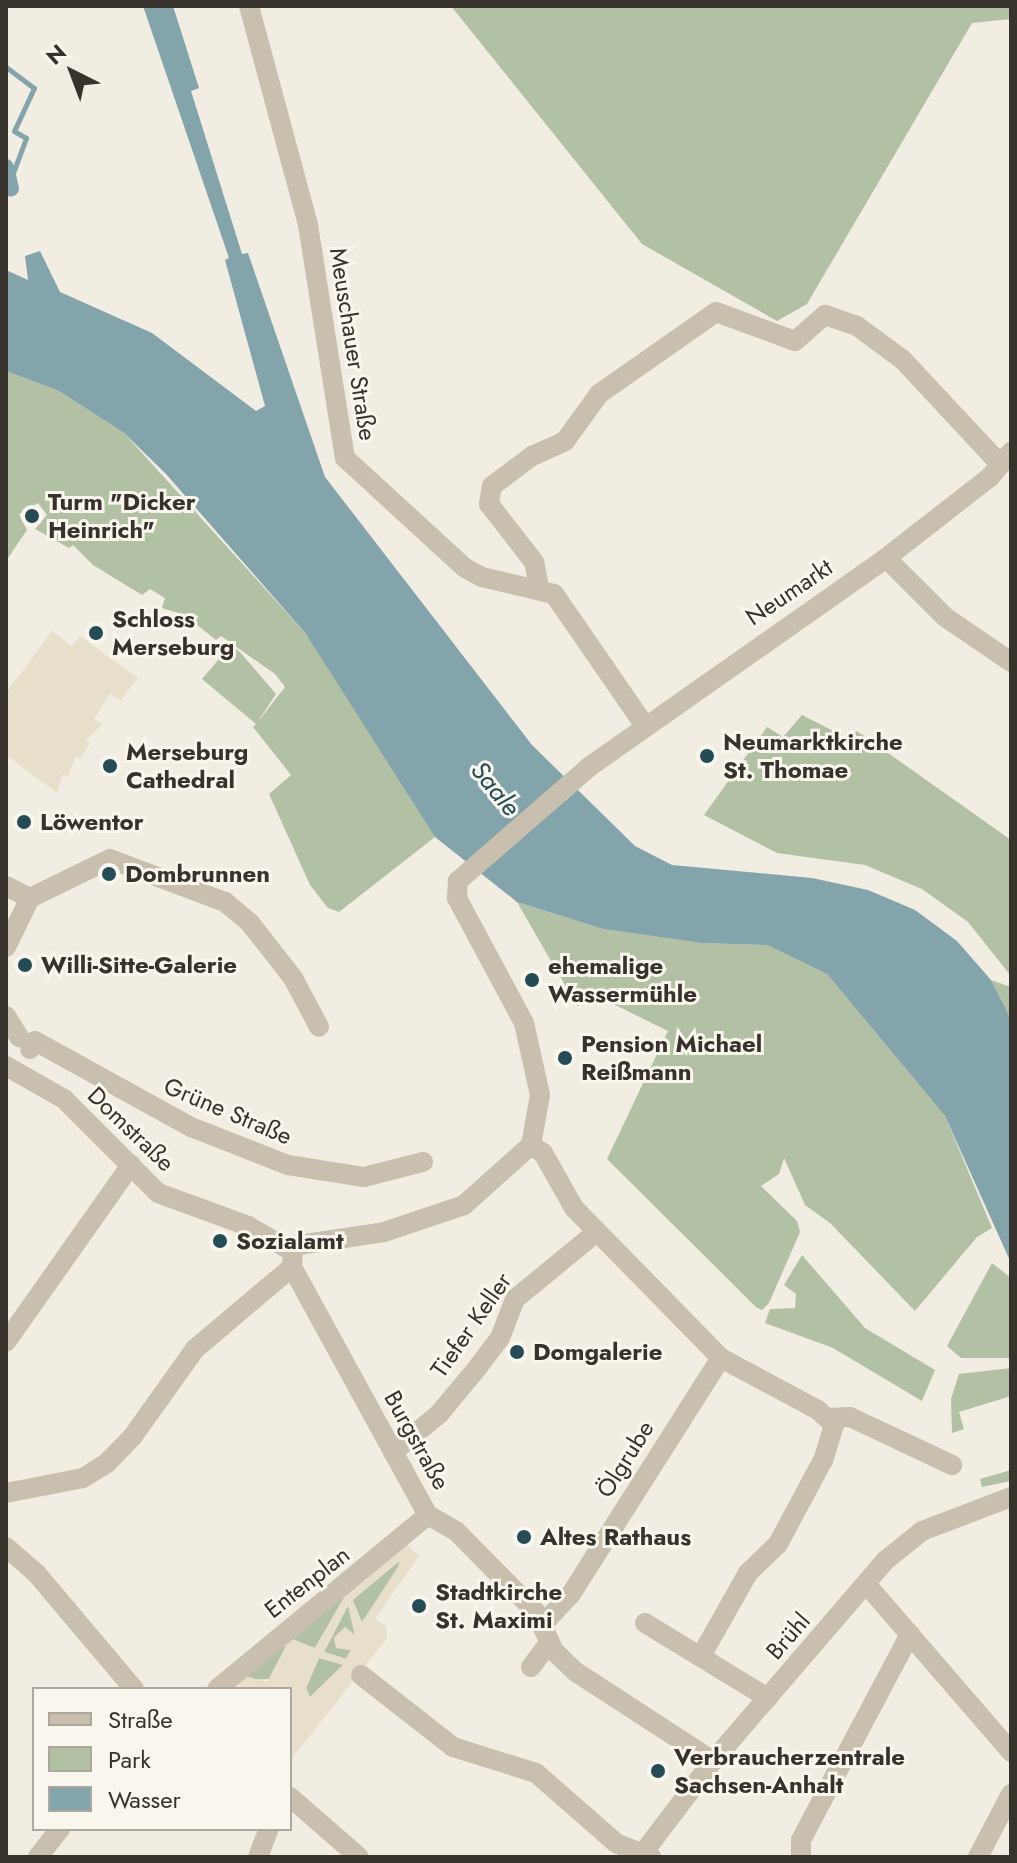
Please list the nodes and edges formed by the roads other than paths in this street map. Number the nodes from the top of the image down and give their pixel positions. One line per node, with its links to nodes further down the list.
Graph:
1 (249, 6): 4 (street, Meuschauer Straße)
2 (1005, 457): 3 (street, Neumarkt); 4 (street, Meuschauer Straße)
3 (886, 558): 5 (street); 6 (street, Neumarkt)
4 (539, 587): 6 (street, Meuschauer Straße)
5 (1011, 662)
6 (645, 726): 14 (street, Neumarkt)
7 (6, 886): 8 (street)
8 (30, 898): 9 (street); 11 (street)
9 (6, 947)
10 (6, 1016): 12 (street)
11 (319, 1027)
12 (23, 1042): 13 (street, Domstraße); 15 (street, Grüne Straße)
13 (11, 1068): 16 (street, Domstraße)
14 (531, 1145): 17 (street); 18 (street)
15 (423, 1162)
16 (131, 1165): 18 (street, Domstraße); 19 (street)
17 (597, 1232): 20 (street); 22 (street, Tiefer Keller)
18 (292, 1258): 22 (street, Burgstraße); 24 (street)
19 (6, 1342)
20 (721, 1358): 21 (street); 30 (street, Ölgrube)
21 (829, 1418): 23 (street); 32 (street)
22 (393, 1452): 26 (street, Burgstraße)
23 (952, 1465)
24 (6, 1493)
25 (1011, 1497): 28 (street, Brühl)
26 (428, 1515): 30 (street, Burgstraße); 36 (street, Entenplan)
27 (6, 1547): 35 (street)
28 (867, 1585): 31 (street); 37 (street, Brühl)
29 (645, 1623): 32 (street)
30 (546, 1633): 33 (street, Ölgrube); 39 (street, Burgstraße)
31 (910, 1634): 38 (street); 48 (street)
32 (701, 1656): 37 (street)
33 (531, 1667)
34 (361, 1675): 44 (street)
35 (132, 1687)
36 (219, 1687)
37 (768, 1698): 39 (street, Brühl)
38 (1011, 1752)
39 (713, 1761): 44 (street, Brühl)
40 (1011, 1794): 49 (street)
41 (292, 1799): 47 (street)
42 (58, 1831): 45 (street)
43 (268, 1831): 46 (street)
44 (645, 1856)
45 (38, 1857)
46 (258, 1857)
47 (359, 1857)
48 (801, 1857)
49 (978, 1857)

